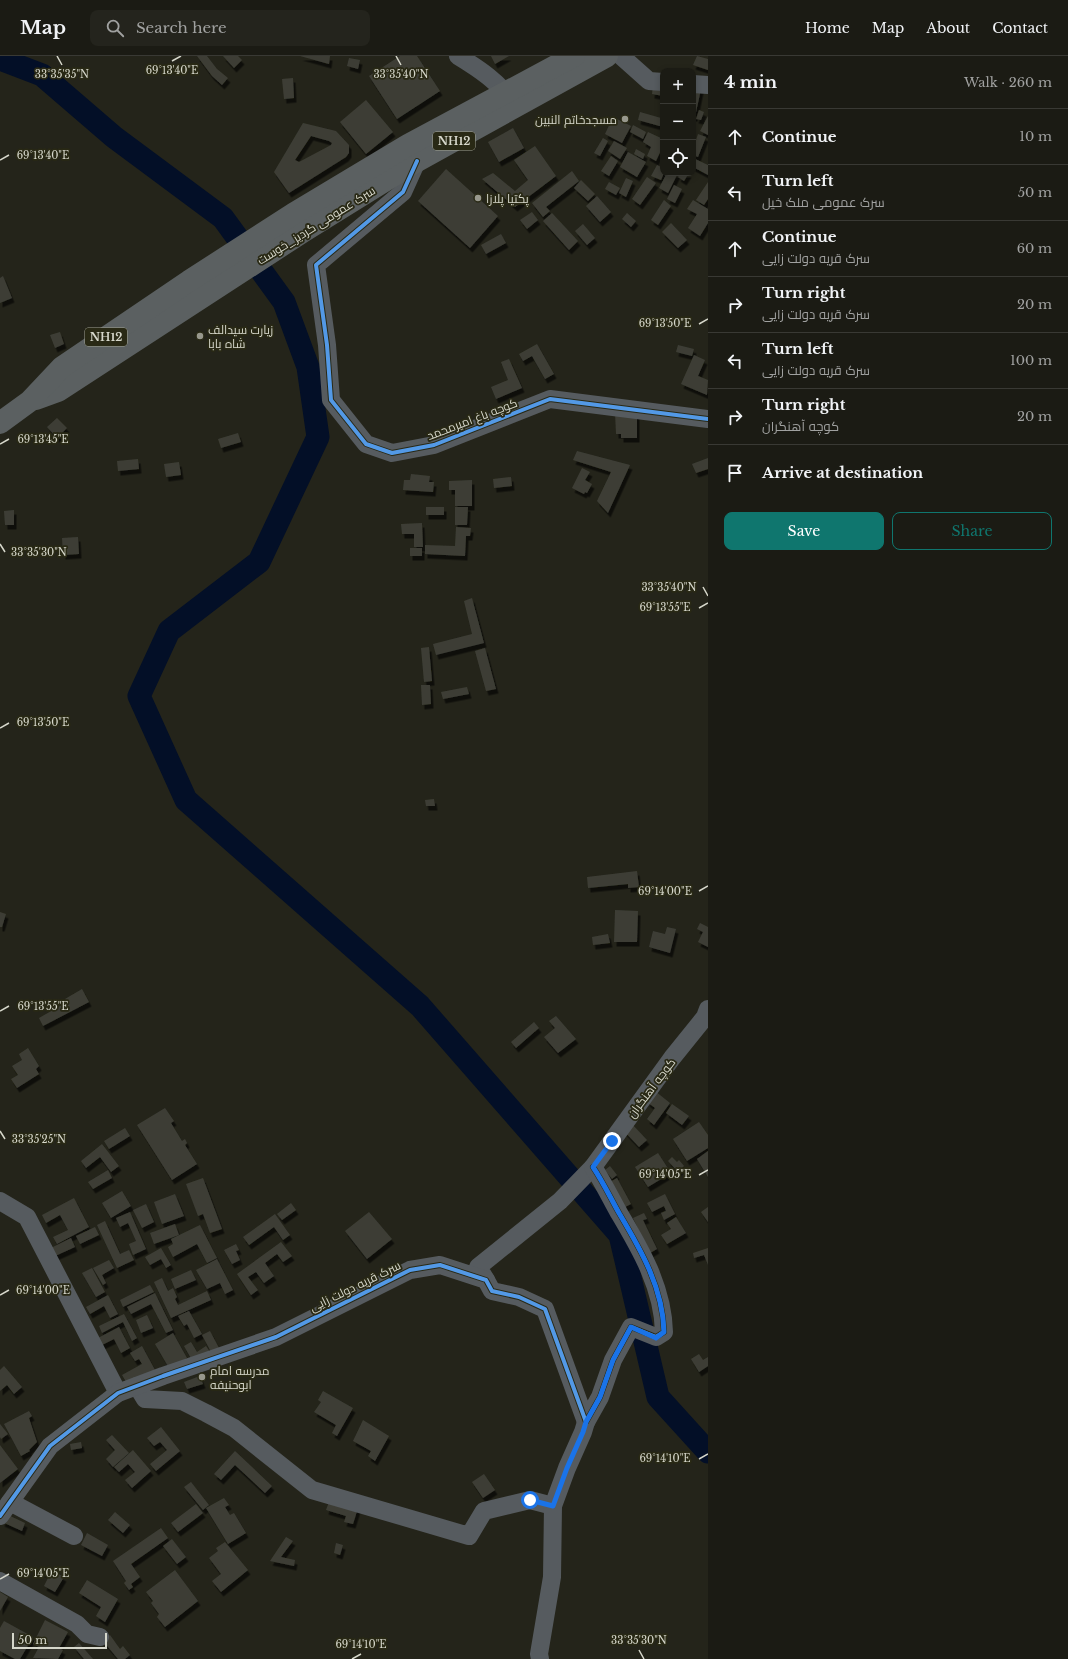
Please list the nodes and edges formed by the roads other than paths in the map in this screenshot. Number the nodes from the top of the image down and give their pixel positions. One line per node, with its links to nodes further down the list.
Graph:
1 (458, 56): 8 (street)
2 (574, 56): 8 (highway, سرک عمومی گردیز_خوست / NH12)
3 (607, 56): 8 (highway, سرک عمومی گردیز_خوست / NH12)
4 (621, 56): 5 (street)
5 (660, 82)
6 (696, 84): 7 (street)
7 (708, 85)
8 (511, 100): 9 (highway, سرک عمومی گردیز_خوست / NH12); 10 (highway, سرک عمومی گردیز_خوست / NH12)
9 (417, 161): 10 (highway, سرک عمومی گردیز_خوست / NH12); 11 (street, کوچه باغ امیرمحمد)
10 (299, 222): 12 (highway, سرک عمومی گردیز_خوست / NH12)
11 (708, 419)
12 (0, 423)
13 (708, 1009): 14 (street, کوچه آهنگران)
14 (593, 1167): 16 (street, کوچه آهنگران); 19 (street)
15 (0, 1201): 18 (street)
16 (486, 1280): 17 (street, سرک قریه دولت زایی); 19 (street, سرک قریه دولت زایی)
17 (137, 1386): 18 (street, سرک قریه دولت زایی); 20 (street)
18 (118, 1393): 21 (street, سرک قریه دولت زایی)
19 (586, 1422): 20 (street)
20 (553, 1506): 25 (street)
21 (5, 1508): 22 (street)
22 (74, 1536)
23 (0, 1581): 24 (street)
24 (100, 1638)
25 (540, 1659)

